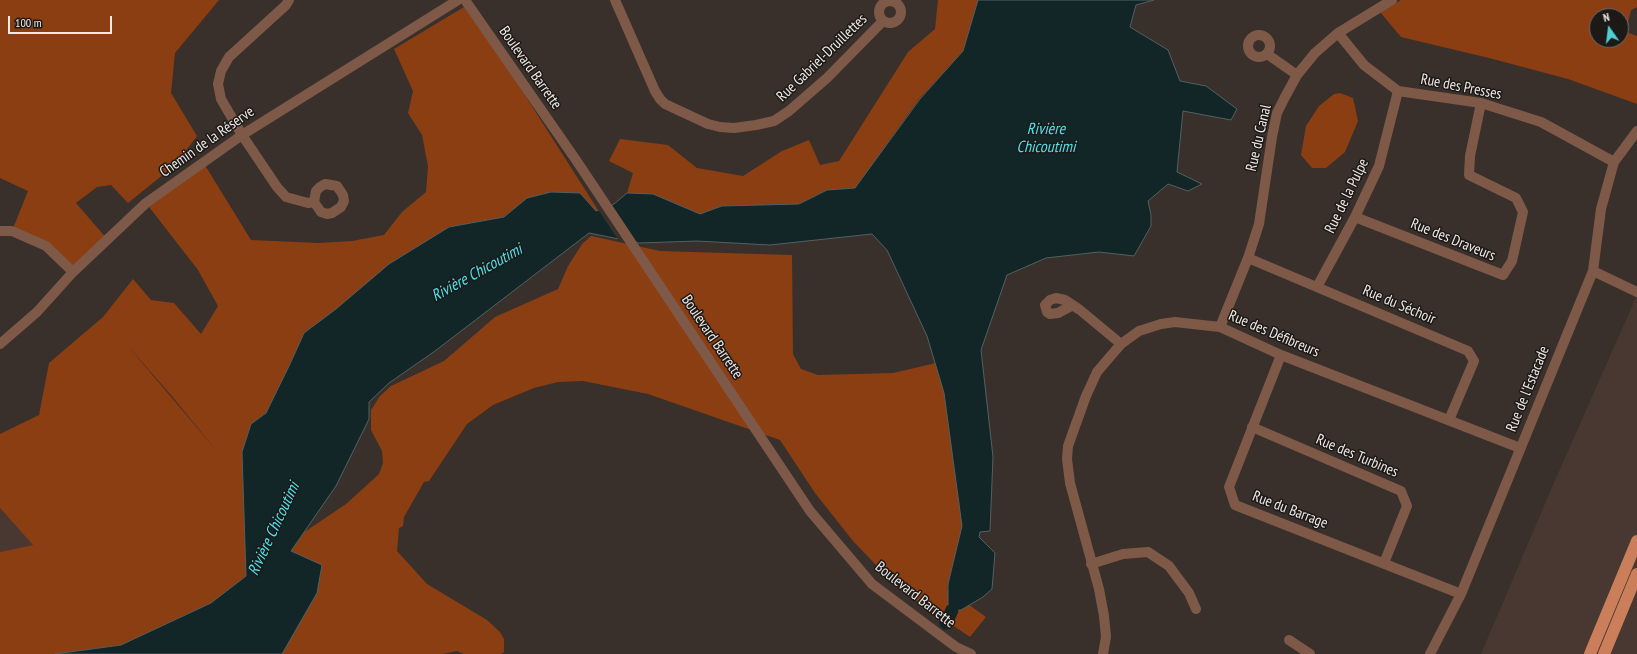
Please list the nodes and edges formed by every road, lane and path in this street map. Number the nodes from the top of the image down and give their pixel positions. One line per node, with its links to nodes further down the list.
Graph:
1 (289, 0): 13 (street)
2 (458, 0): 13 (street, Chemin de la Réserve)
3 (465, 0): 38 (street, Boulevard Barrette)
4 (615, 0): 6 (street, Rue Gabriel-Druillettes)
5 (1392, 0): 7 (street, Rue du Canal)
6 (883, 20)
7 (1338, 33): 9 (street, Rue du Canal); 10 (street, Rue des Presses)
8 (1267, 54): 9 (street)
9 (1297, 75): 18 (street, Rue du Canal)
10 (1398, 91): 11 (street, Rue des Presses); 16 (street, Rue de la Pulpe)
11 (1481, 103): 14 (street, Rue des Presses); 16 (street, Rue des Draveurs)
12 (1637, 131): 14 (street, Rue de l'Estacade)
13 (242, 135): 15 (street); 20 (street, Chemin de la Réserve)
14 (1614, 162): 19 (street, Rue de l'Estacade)
15 (314, 202)
16 (1355, 217): 21 (street, Rue de la Pulpe)
17 (0, 231): 20 (street)
18 (1248, 258): 21 (street, Rue du Séchoir); 24 (street, Rue du Canal)
19 (1593, 271): 22 (street); 30 (street, Rue de l'Estacade)
20 (73, 272): 25 (street, Chemin de la Réserve)
21 (1317, 287): 28 (street, Rue du Séchoir)
22 (1637, 292)
23 (1073, 305): 26 (street)
24 (1220, 327): 26 (street, Rue des Défibreurs); 27 (street, Rue des Défibreurs)
25 (0, 344)
26 (1121, 344): 32 (street, Rue des Défibreurs)
27 (1282, 355): 28 (street, Rue des Défibreurs); 29 (street, Rue du Barrage)
28 (1449, 420): 30 (street, Rue des Défibreurs)
29 (1252, 427): 33 (street, Rue des Turbines); 33 (street, Rue du Barrage)
30 (1520, 448): 35 (street, Rue de l'Estacade)
31 (1637, 541): 42 (main road)
32 (1091, 564): 36 (street); 39 (street, Rue des Défibreurs)
33 (1384, 564): 35 (street, Rue du Barrage)
34 (1637, 574): 43 (main road)
35 (1461, 594): 41 (street, Rue de l'Estacade)
36 (1196, 609)
37 (1289, 640): 40 (street)
38 (971, 654)
39 (1103, 654)
40 (1310, 654)
41 (1430, 654)
42 (1590, 654)
43 (1604, 654)

